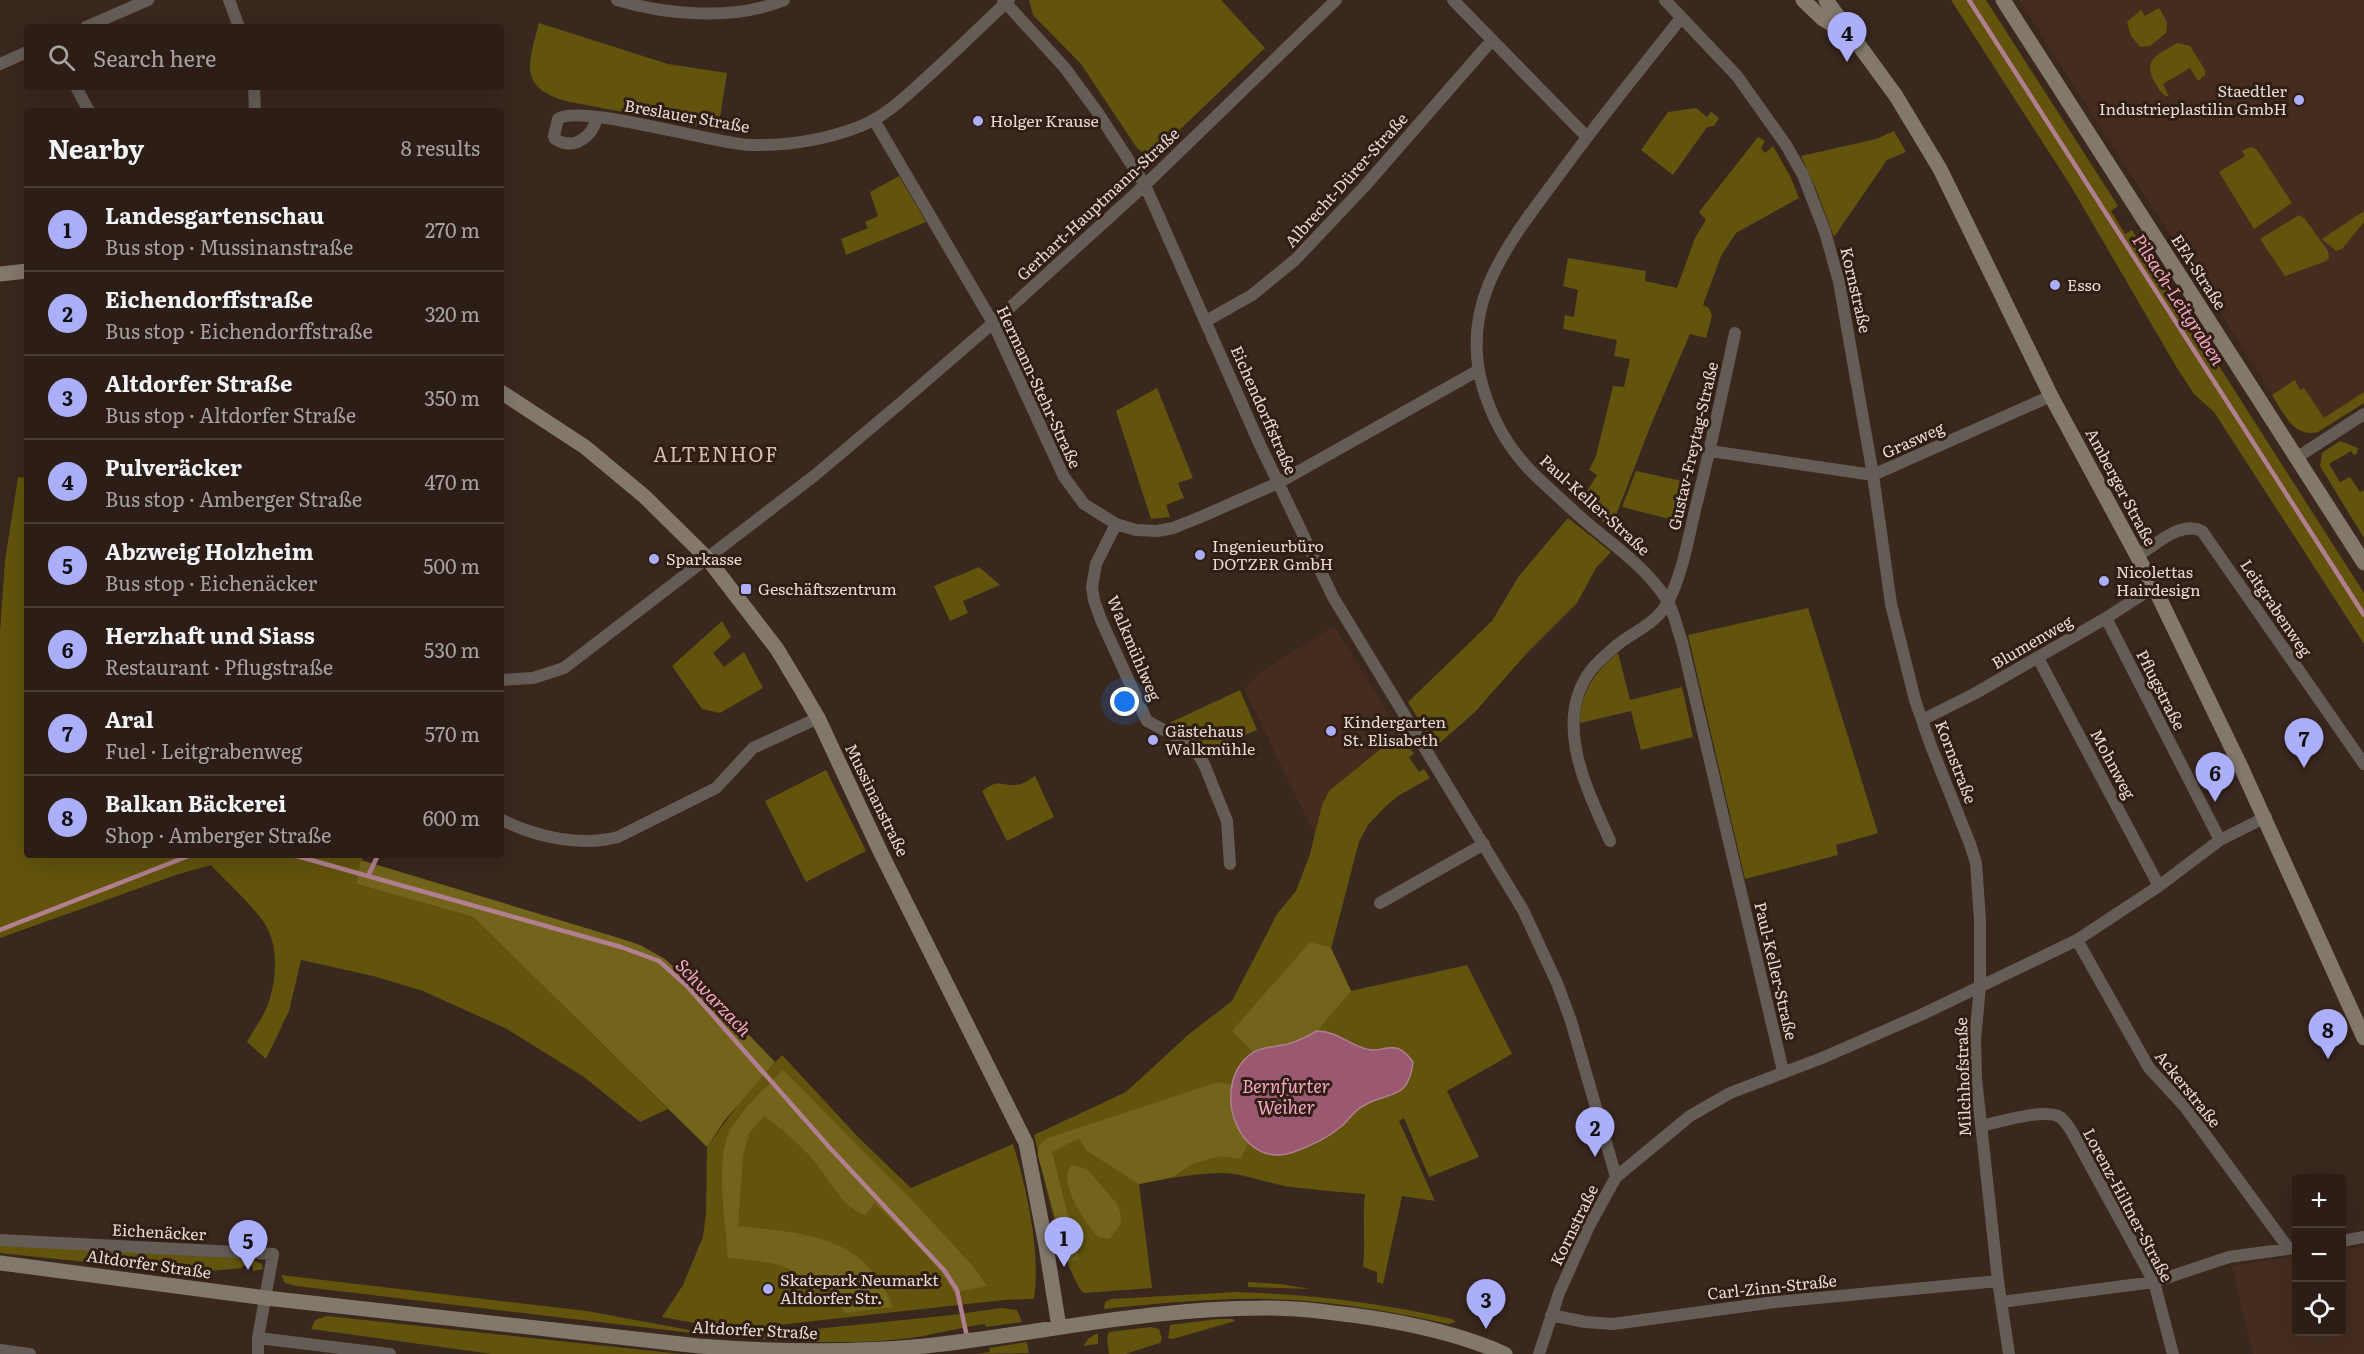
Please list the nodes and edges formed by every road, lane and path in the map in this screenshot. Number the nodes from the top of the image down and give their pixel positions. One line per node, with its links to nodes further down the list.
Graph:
1 (148, 0): 13 (street)
2 (229, 0): 14 (street)
3 (617, 0): 4 (street)
4 (784, 0)
5 (1336, 0): 26 (street, Gerhart-Hauptmann-Straße)
6 (1453, 0): 16 (street)
7 (1665, 0): 12 (street, Kornstraße)
8 (1803, 0): 15 (main road, Amberger Straße)
9 (1827, 0): 15 (main road, Amberger Straße)
10 (2003, 0): 37 (main road, EFA-Straße)
11 (1006, 1): 24 (street, Breslauer Straße); 26 (street, Eichendorffstraße)
12 (1682, 18): 25 (street, Paul-Keller-Straße); 38 (street, Kornstraße)
13 (93, 24)
14 (238, 24)
15 (1849, 34): 34 (main road, Amberger Straße)
16 (1492, 40): 25 (street); 29 (street, Albrecht-Dürer-Straße)
17 (24, 53): 18 (street)
18 (0, 64)
19 (78, 90): 21 (street)
20 (254, 90): 22 (street)
21 (87, 108)
22 (255, 108)
23 (597, 118): 24 (street, Breslauer Straße)
24 (874, 120): 30 (street, Hermann-Stehr-Straße)
25 (1587, 136): 32 (street, Paul-Keller-Straße)
26 (1145, 185): 29 (street, Eichendorffstraße); 30 (street, Gerhart-Hauptmann-Straße)
27 (24, 272): 28 (main road)
28 (0, 274)
29 (1206, 321): 39 (street, Eichendorffstraße)
30 (993, 323): 40 (street, Hermann-Stehr-Straße); 42 (street, Gerhart-Hauptmann-Straße)
31 (1735, 333): 36 (street, Gustav-Freytag-Straße)
32 (1477, 371): 39 (street, Hermann-Stehr-Straße); 45 (street, Paul-Keller-Straße)
33 (504, 394): 42 (main road, Mussinanstraße)
34 (2051, 396): 38 (street, Grasweg); 41 (main road, Amberger Straße)
35 (2364, 414): 37 (street)
36 (1710, 451): 38 (street, Grasweg); 45 (street, Gustav-Freytag-Straße)
37 (2296, 458): 43 (main road, EFA-Straße)
38 (1874, 475): 50 (street, Kornstraße)
39 (1278, 483): 40 (street, Hermann-Stehr-Straße); 56 (street, Eichendorffstraße)
40 (1116, 524): 57 (street, Walkmühlweg)
41 (2138, 556): 44 (main road, Amberger Straße); 51 (street, Leitgrabenweg)
42 (707, 558): 48 (street, Gerhart-Hauptmann-Straße); 49 (main road, Mussinanstraße)
43 (2364, 563)
44 (2154, 587): 46 (street, Blumenweg); 52 (main road, Amberger Straße)
45 (1668, 602): 55 (street, Gustav-Freytag-Straße); 63 (street, Paul-Keller-Straße)
46 (2106, 618): 47 (street, Blumenweg); 54 (street, Pflugstraße)
47 (2038, 657): 50 (street, Blumenweg); 58 (street, Mohnweg)
48 (504, 680)
49 (818, 718): 53 (street); 77 (main road, Mussinanstraße)
50 (1923, 720): 61 (street, Kornstraße)
51 (2364, 764)
52 (2266, 817): 54 (street); 62 (main road, Amberger Straße)
53 (504, 821)
54 (2220, 840): 58 (street)
55 (1610, 841)
56 (1484, 844): 59 (street); 65 (street, Eichendorffstraße)
57 (1230, 864)
58 (2159, 886): 60 (street)
59 (1380, 903)
60 (2077, 940): 61 (street); 69 (street, Ackerstraße)
61 (1980, 987): 63 (street, Kornstraße); 64 (street, Milchhofstraße)
62 (2364, 1038)
63 (1783, 1071): 65 (street, Kornstraße)
64 (1981, 1126): 72 (street, Milchhofstraße); 73 (street, Lorenz-Hiltner-Straße)
65 (1616, 1177): 76 (street, Kornstraße)
66 (2364, 1237): 68 (street)
67 (0, 1240): 74 (street, Eichenäcker)
68 (2346, 1240)
69 (2292, 1247)
70 (2292, 1248): 73 (street)
71 (0, 1263): 74 (main road, Altdorfer Straße)
72 (1998, 1281): 75 (street, Milchhofstraße); 76 (street, Carl-Zinn-Straße)
73 (2154, 1282): 75 (street); 86 (street, Lorenz-Hiltner-Straße)
74 (266, 1298): 77 (main road, Altdorfer Straße); 78 (street)
75 (2001, 1302): 85 (street, Milchhofstraße)
76 (1551, 1315): 84 (street, Kornstraße)
77 (1059, 1327): 83 (main road, Altdorfer Straße)
78 (258, 1338): 81 (street); 82 (street)
79 (0, 1350): 80 (street)
80 (30, 1354)
81 (258, 1354)
82 (390, 1354)
83 (1505, 1354)
84 (1539, 1354)
85 (2009, 1354)
86 (2173, 1354)

